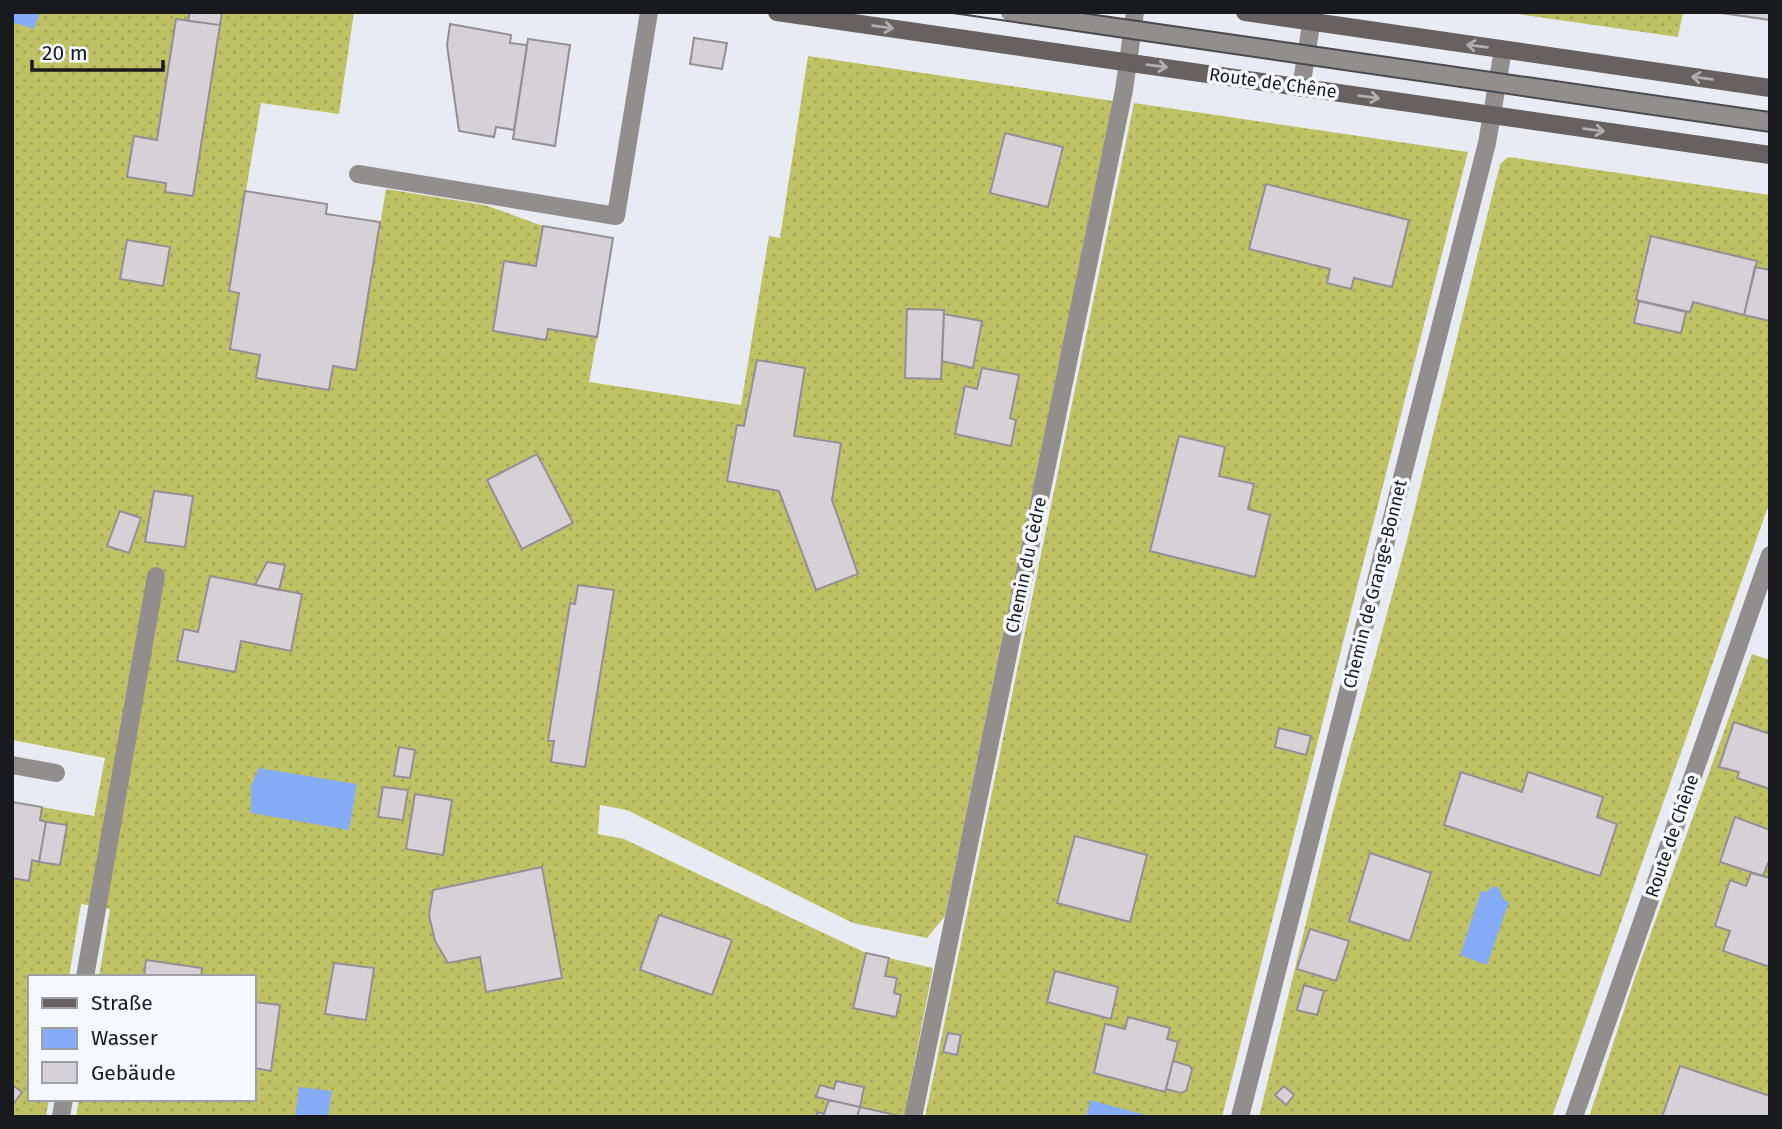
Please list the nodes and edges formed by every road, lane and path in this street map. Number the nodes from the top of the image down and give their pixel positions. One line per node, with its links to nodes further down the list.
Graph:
1 (649, 12): 16 (street)
2 (777, 12): 9 (main road, Route de Chêne, one-way to 9)
3 (1010, 12): 6 (street)
4 (1245, 12): 5 (main road)
5 (1312, 17): 7 (main road, one-way to 5); 8 (street)
6 (1134, 21): 8 (street); 9 (street, Chemin du Cèdre)
7 (1503, 50): 10 (street, Chemin de Grange-Bonnet); 12 (main road, one-way to 7)
8 (1306, 55): 10 (street); 11 (street)
9 (1128, 62): 11 (main road, Route de Chêne, one-way to 11); 22 (street, Chemin du Cèdre)
10 (1498, 82): 13 (street, Chemin de Grange-Bonnet); 14 (street)
11 (1301, 88): 13 (main road, Route de Chêne, one-way to 13)
12 (1770, 88)
13 (1493, 115): 15 (main road, Route de Chêne, one-way to 15); 23 (street, Chemin de Grange-Bonnet)
14 (1770, 122)
15 (1770, 155)
16 (358, 174)
17 (1770, 555): 24 (street, Route de Chêne)
18 (156, 576): 21 (street)
19 (12, 765): 20 (street)
20 (56, 773)
21 (85, 975)
22 (913, 1117)
23 (1240, 1117)
24 (1574, 1117)

